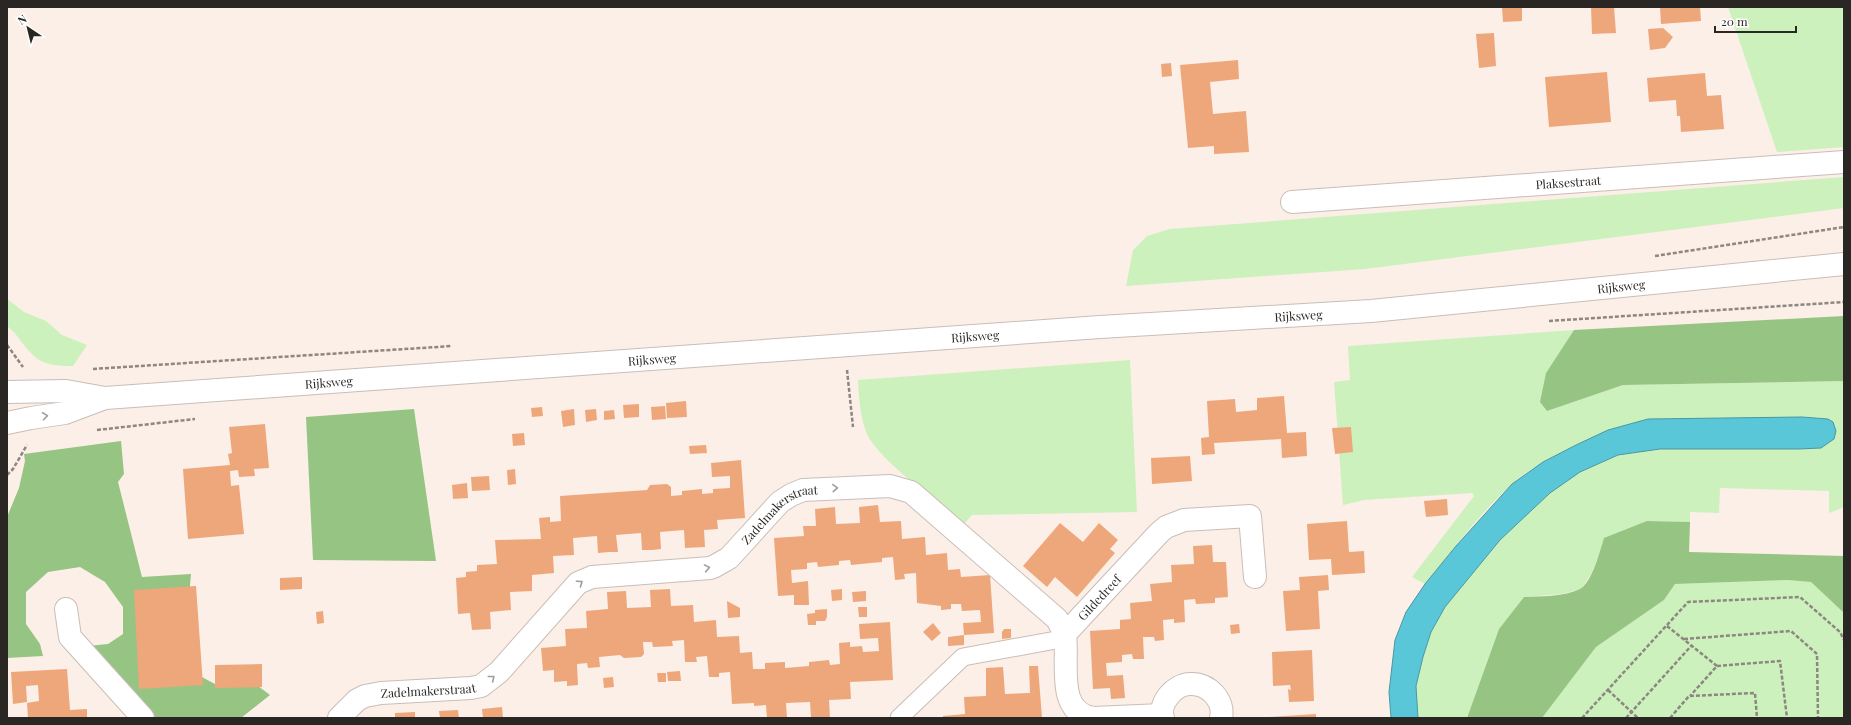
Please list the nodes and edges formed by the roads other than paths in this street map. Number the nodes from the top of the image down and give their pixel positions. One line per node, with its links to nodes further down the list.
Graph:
1 (1844, 162): 2 (street, Plaksestraat)
2 (1292, 202)
3 (1844, 264): 5 (street, Rijksweg)
4 (7, 392): 5 (street, Rijksweg)
5 (105, 398): 6 (street, Rijksweg, one-way to 5)
6 (7, 424)
7 (1255, 577): 9 (street, Gildedreef)
8 (66, 609): 11 (street)
9 (1065, 634): 10 (street); 12 (street, Zadelmakerstraat, one-way to 9); 13 (street, Gildedreef)
10 (1162, 716): 14 (street)
11 (143, 718)
12 (339, 718)
13 (899, 718)
14 (1221, 718)

